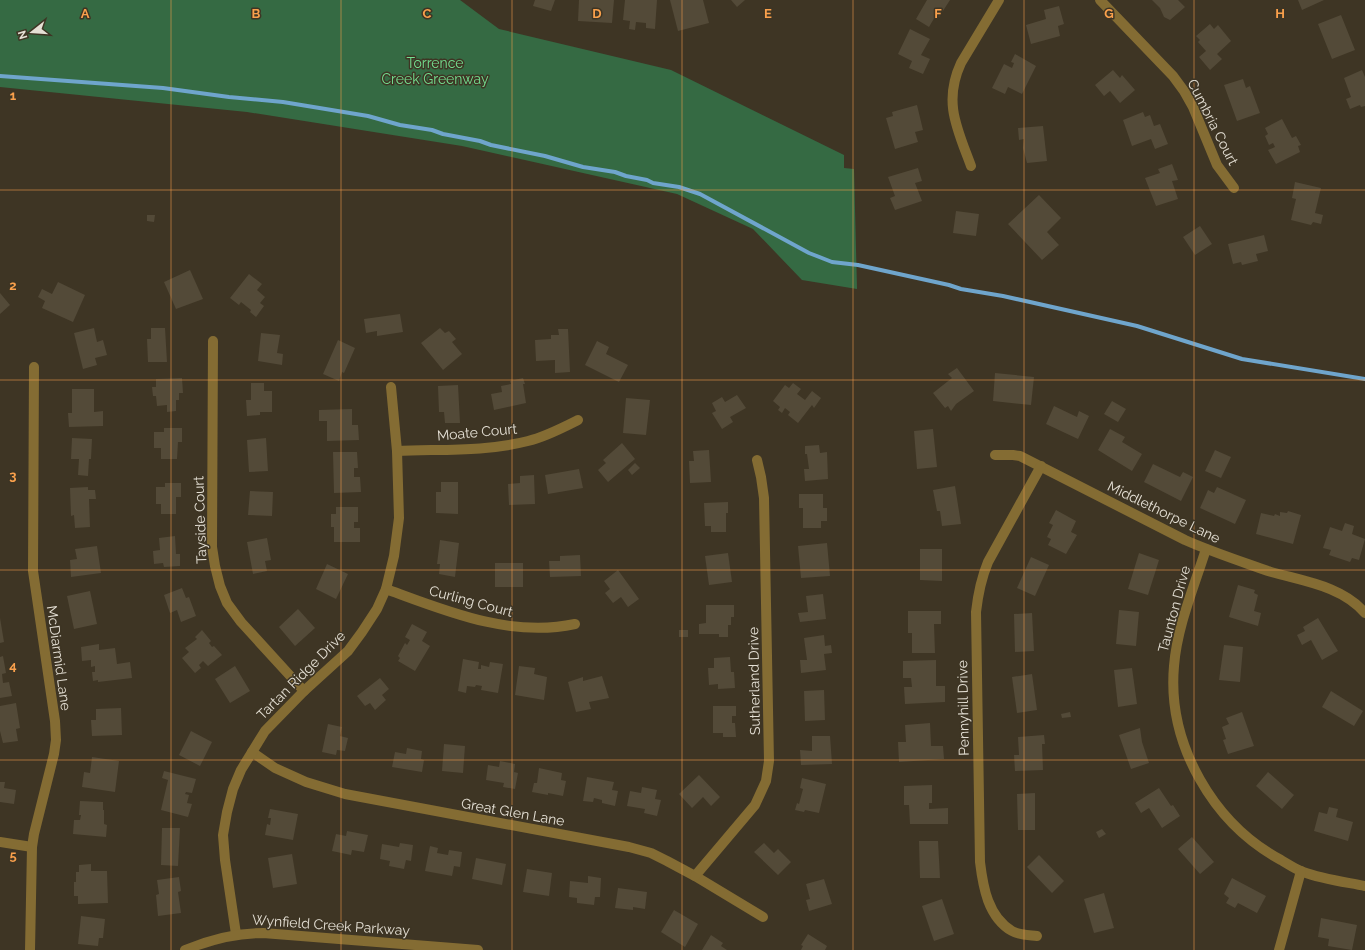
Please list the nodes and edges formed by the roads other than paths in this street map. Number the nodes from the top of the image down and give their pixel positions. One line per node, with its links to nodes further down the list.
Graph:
1 (999, 0): 3 (street)
2 (1100, 0): 4 (street, Cumbria Court)
3 (971, 166)
4 (1234, 188)
5 (213, 341): 17 (street, Tayside Court)
6 (34, 367): 20 (street, McDiarmid Lane)
7 (391, 387): 9 (street, Tartan Ridge Drive)
8 (578, 420): 9 (street, Moate Court)
9 (397, 450): 14 (street, Tartan Ridge Drive)
10 (995, 455): 12 (street, Middlethorpe Lane)
11 (757, 460): 22 (street, Sutherland Drive)
12 (1041, 466): 13 (street, Middlethorpe Lane); 26 (street, Pennyhill Drive)
13 (1206, 549): 15 (street, Middlethorpe Lane); 21 (street, Taunton Drive)
14 (386, 589): 16 (street, Curling Court); 17 (street, Tartan Ridge Drive)
15 (1365, 613)
16 (575, 624)
17 (304, 691): 18 (street, Tartan Ridge Drive)
18 (252, 752): 22 (street, Great Glen Lane); 25 (street, Tartan Ridge Drive)
19 (0, 842): 20 (street)
20 (32, 846): 27 (street, McDiarmid Lane)
21 (1301, 871): 23 (street, Taunton Drive); 30 (street)
22 (695, 876): 24 (street, Great Glen Lane)
23 (1365, 886)
24 (763, 918)
25 (236, 934): 28 (street, Wynfield Creek Parkway); 29 (street, Wynfield Creek Parkway)
26 (1036, 936)
27 (30, 950)
28 (185, 950)
29 (478, 950)
30 (1279, 950)

